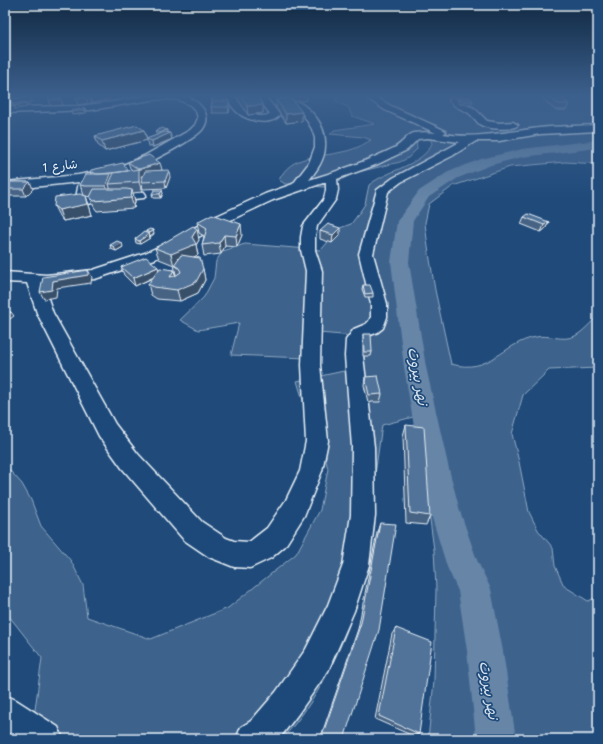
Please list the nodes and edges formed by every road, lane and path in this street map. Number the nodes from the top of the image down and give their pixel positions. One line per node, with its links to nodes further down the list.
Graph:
1 (193, 131): 9 (street, شارع 1)
2 (319, 131): 12 (street)
3 (438, 131): 6 (street)
4 (520, 131): 7 (street)
5 (545, 131): 7 (street)
6 (443, 138): 8 (street); 10 (street)
7 (490, 138): 8 (street)
8 (470, 139): 18 (street)
9 (86, 176): 11 (street, شارع 1); 13 (street)
10 (331, 177): 12 (street); 15 (street)
11 (5, 186)
12 (296, 186): 15 (street)
13 (140, 195)
14 (5, 277): 15 (street)
15 (34, 280)
16 (5, 711): 17 (street)
17 (46, 739)
18 (253, 739)

